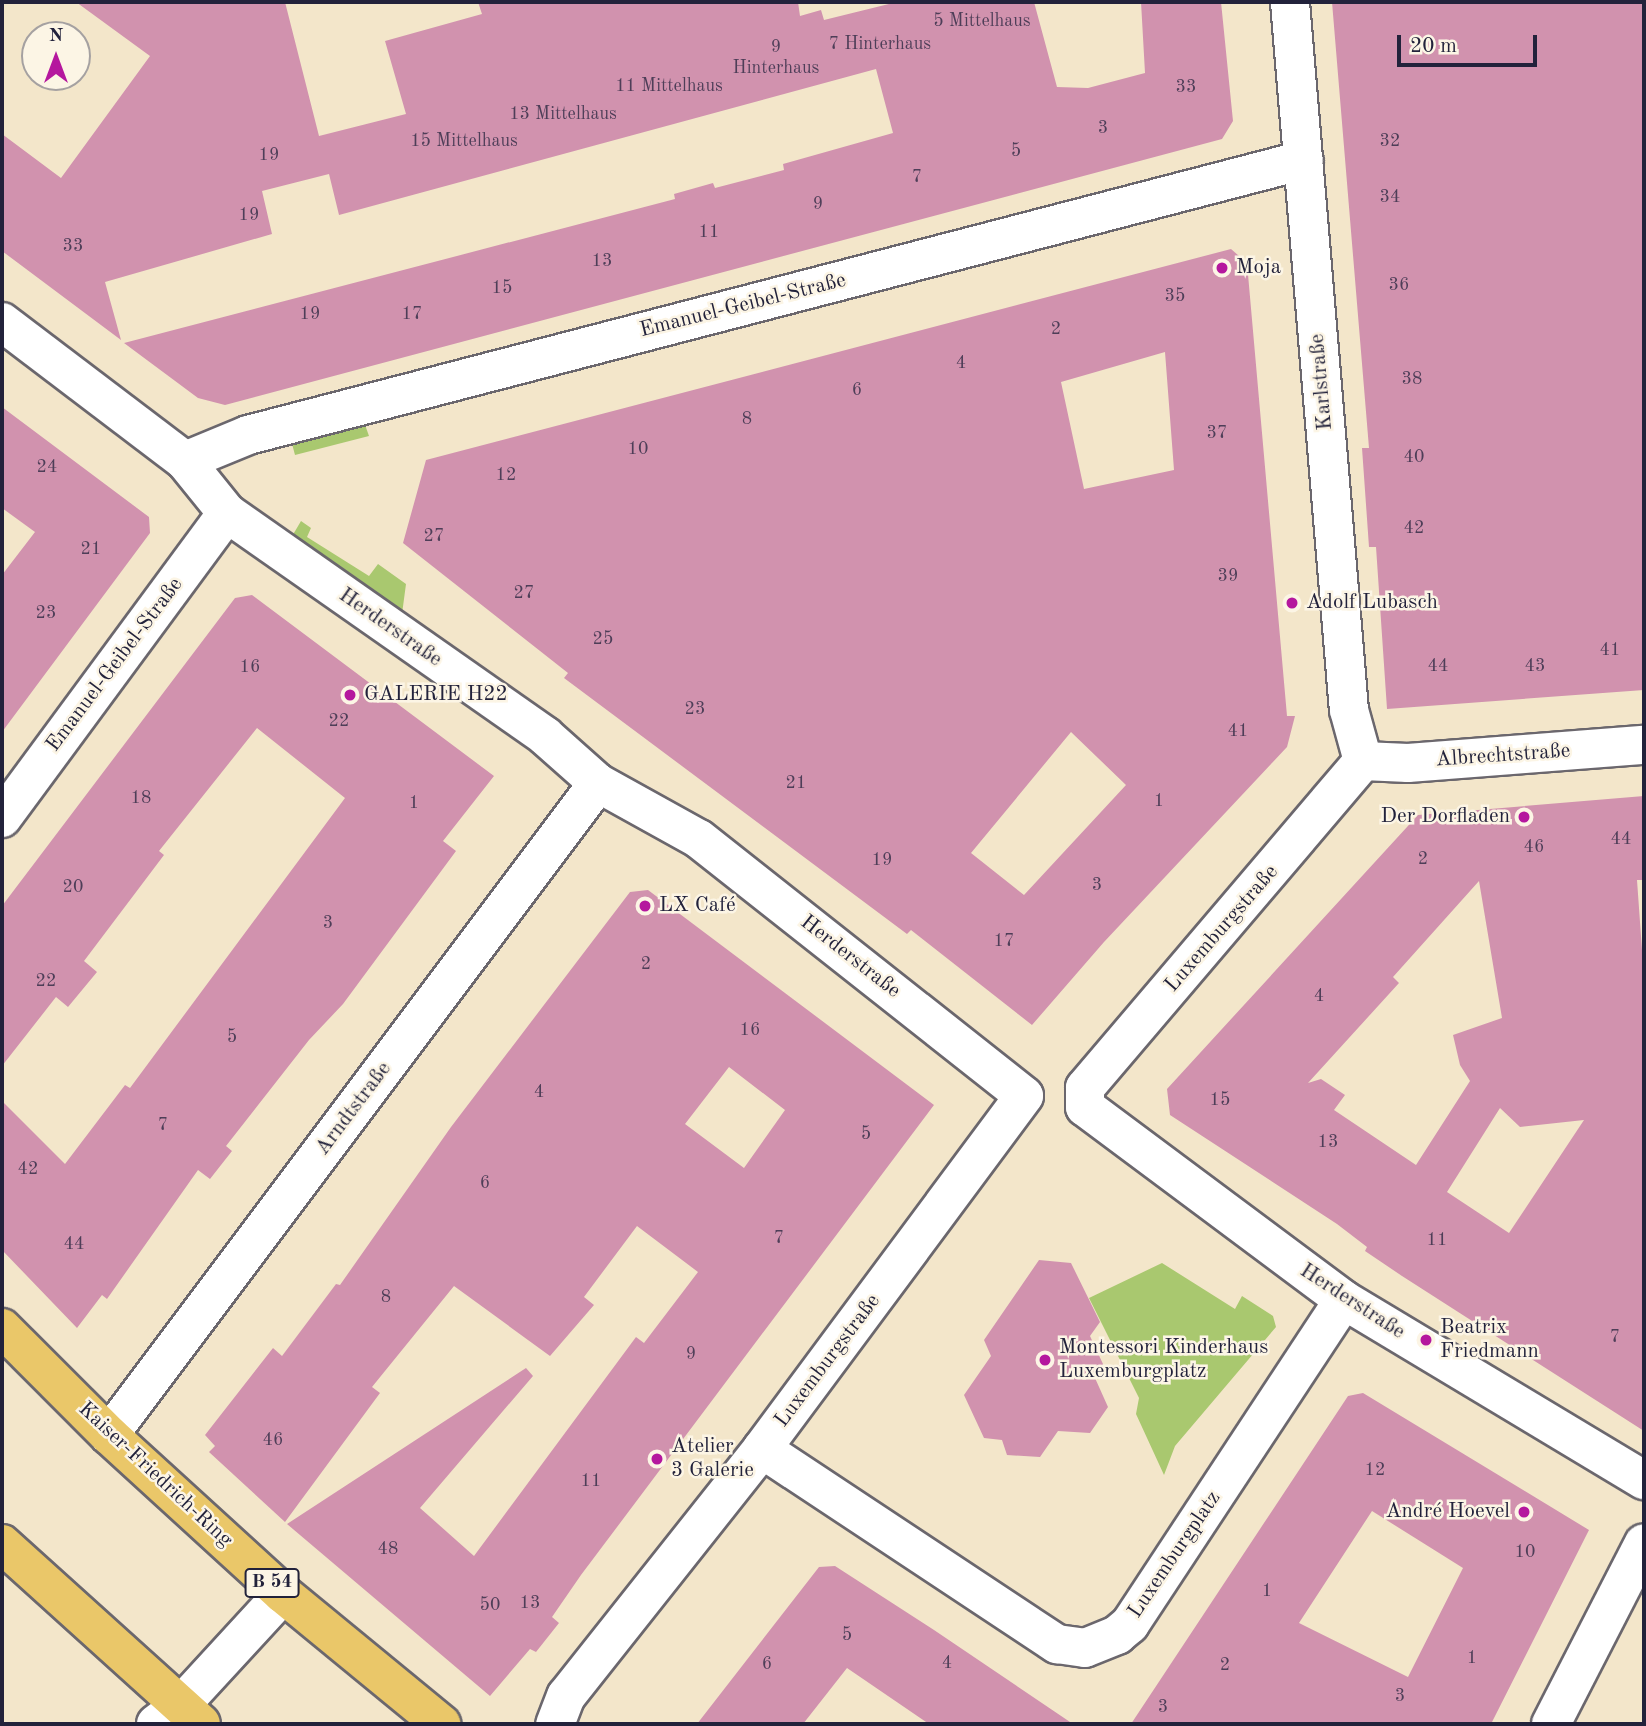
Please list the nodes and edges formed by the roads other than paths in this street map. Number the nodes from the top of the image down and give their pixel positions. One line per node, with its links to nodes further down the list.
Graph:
1 (1290, 2): 2 (street, Karlstraße)
2 (1304, 160): 4 (street, Emanuel-Geibel-Straße); 7 (street, Karlstraße)
3 (2, 322): 4 (street, Herderstraße)
4 (185, 461): 5 (street, Herderstraße)
5 (227, 513): 8 (street, Herderstraße); 9 (street, Emanuel-Geibel-Straße)
6 (1644, 745): 7 (street, Albrechtstraße)
7 (1363, 761): 11 (street, Luxemburgstraße)
8 (598, 783): 10 (street, Herderstraße); 14 (street, Arndtstraße)
9 (2, 818)
10 (1024, 1096): 15 (street, Luxemburgstraße)
11 (1082, 1097): 12 (street, Herderstraße)
12 (1344, 1300): 15 (street, Luxemburgplatz); 16 (street, Herderstraße)
13 (2, 1328): 14 (main road, Kaiser-Friedrich-Ring / B 54)
14 (109, 1435): 19 (main road, Kaiser-Friedrich-Ring / B 54)
15 (762, 1449): 22 (street, Luxemburgstraße)
16 (1644, 1480)
17 (2, 1544): 20 (main road)
18 (1644, 1544): 23 (street)
19 (283, 1594): 20 (street); 21 (main road, Kaiser-Friedrich-Ring / B 54)
20 (179, 1718)
21 (441, 1724)
22 (555, 1724)
23 (1551, 1724)

